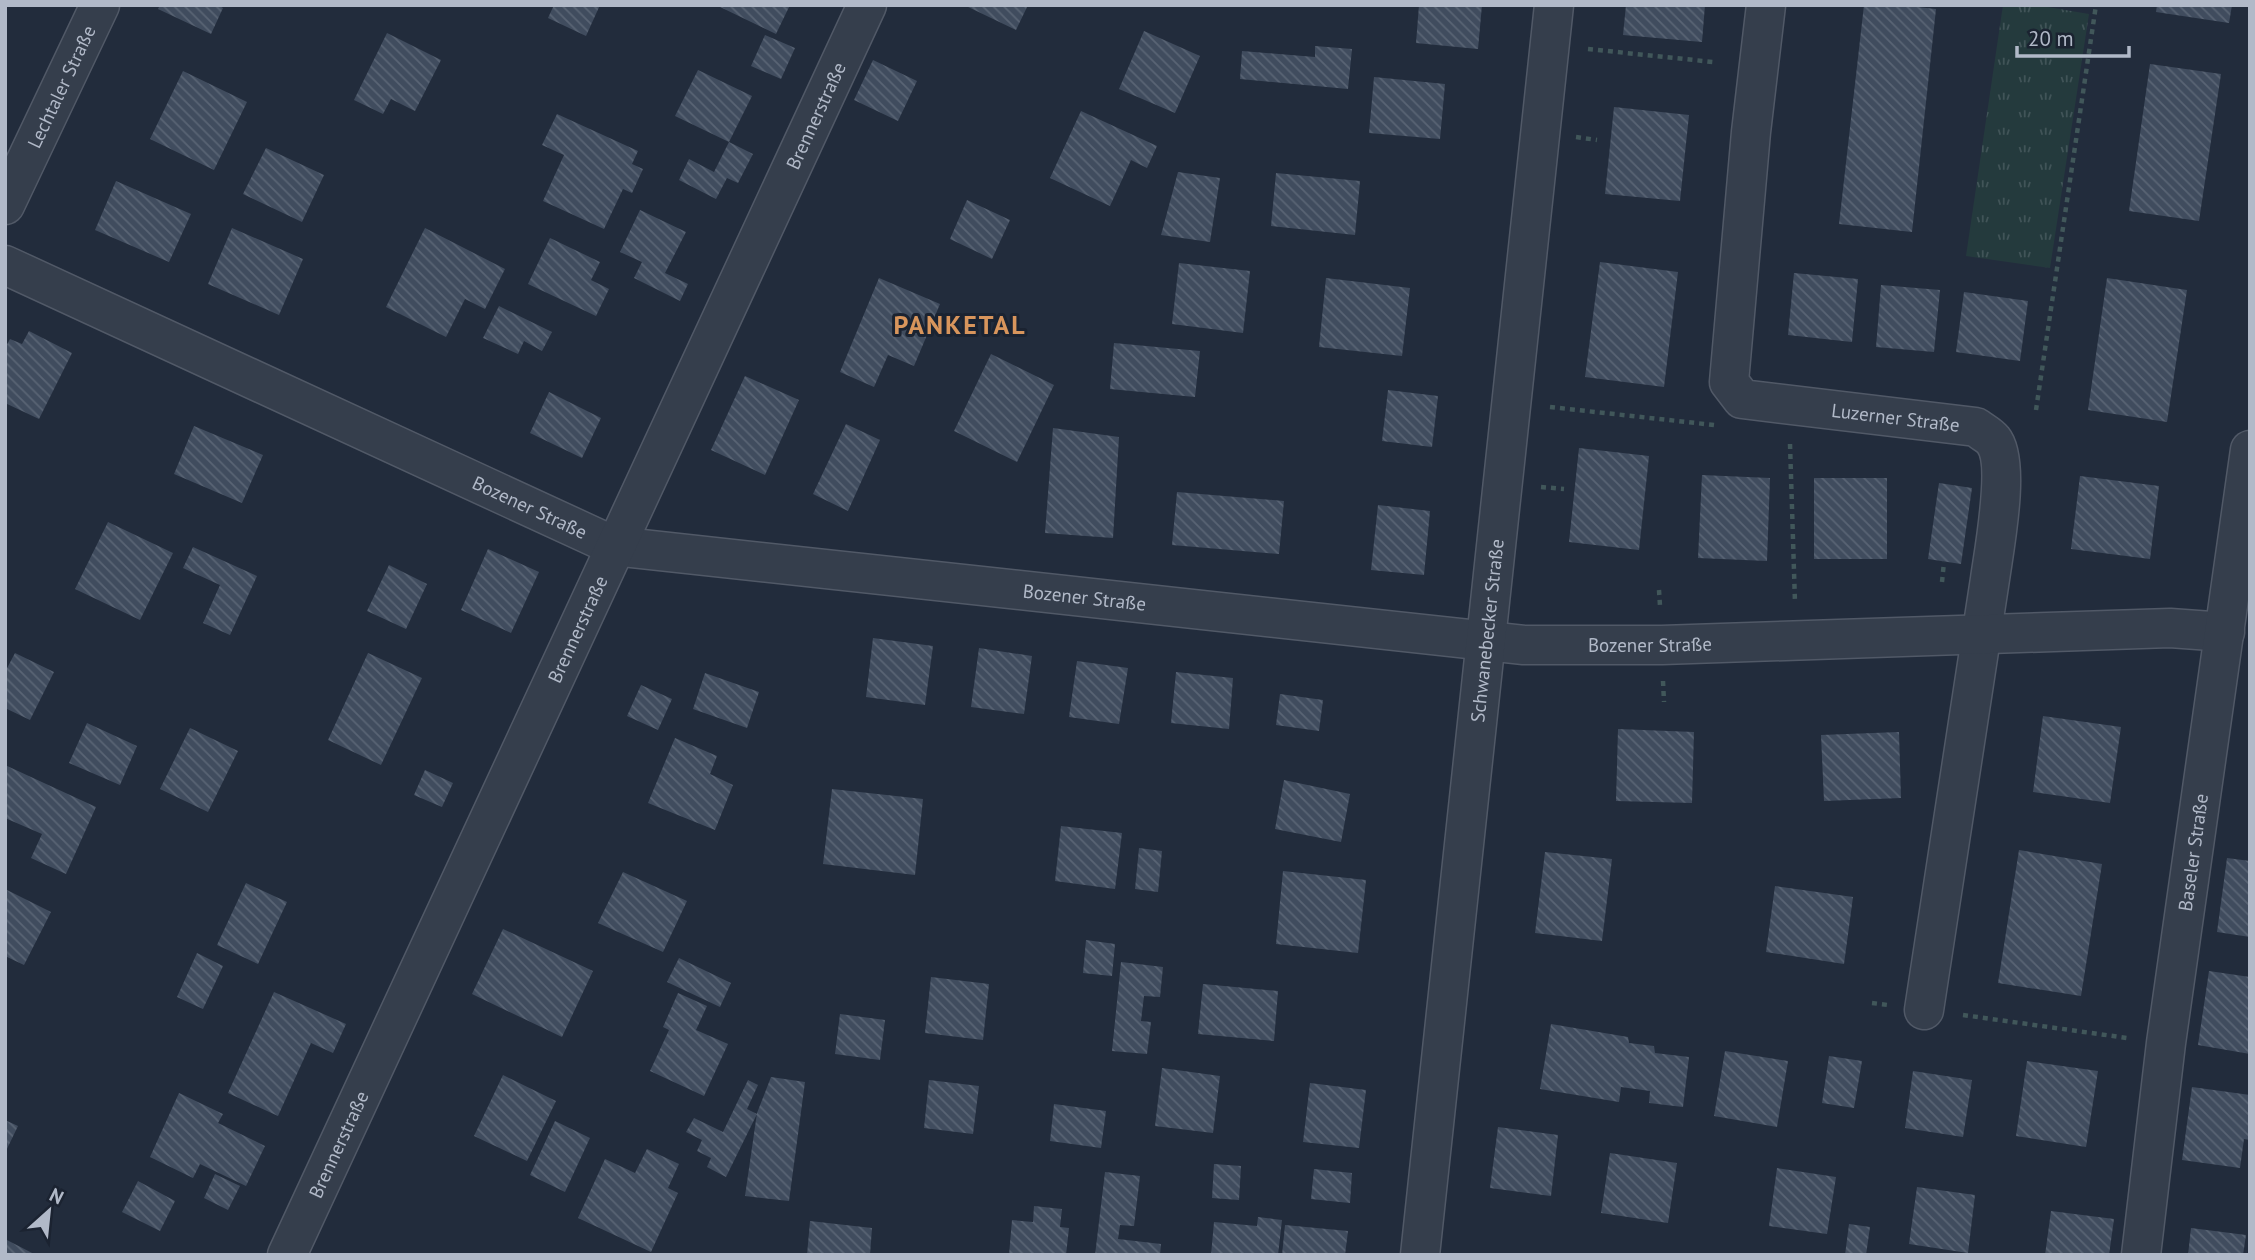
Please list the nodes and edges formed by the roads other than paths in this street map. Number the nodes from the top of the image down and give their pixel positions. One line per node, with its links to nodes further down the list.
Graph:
1 (100, 5): 5 (street, Lechtaler Straße)
2 (867, 5): 8 (street, Brennerstraße)
3 (1553, 5): 11 (street, Schwanebecker Straße)
4 (1766, 5): 10 (street, Luzerner Straße)
5 (5, 205)
6 (5, 265): 8 (street, Bozener Straße)
7 (2250, 450): 9 (street, Baseler Straße)
8 (614, 546): 11 (street, Bozener Straße); 13 (street, Brennerstraße)
9 (2225, 632): 10 (street, Bozener Straße); 15 (street, Baseler Straße)
10 (1981, 634): 11 (street, Bozener Straße); 12 (street, Luzerner Straße)
11 (1485, 642): 14 (street, Schwanebecker Straße)
12 (1924, 1010)
13 (287, 1255)
14 (1420, 1255)
15 (2141, 1255)

